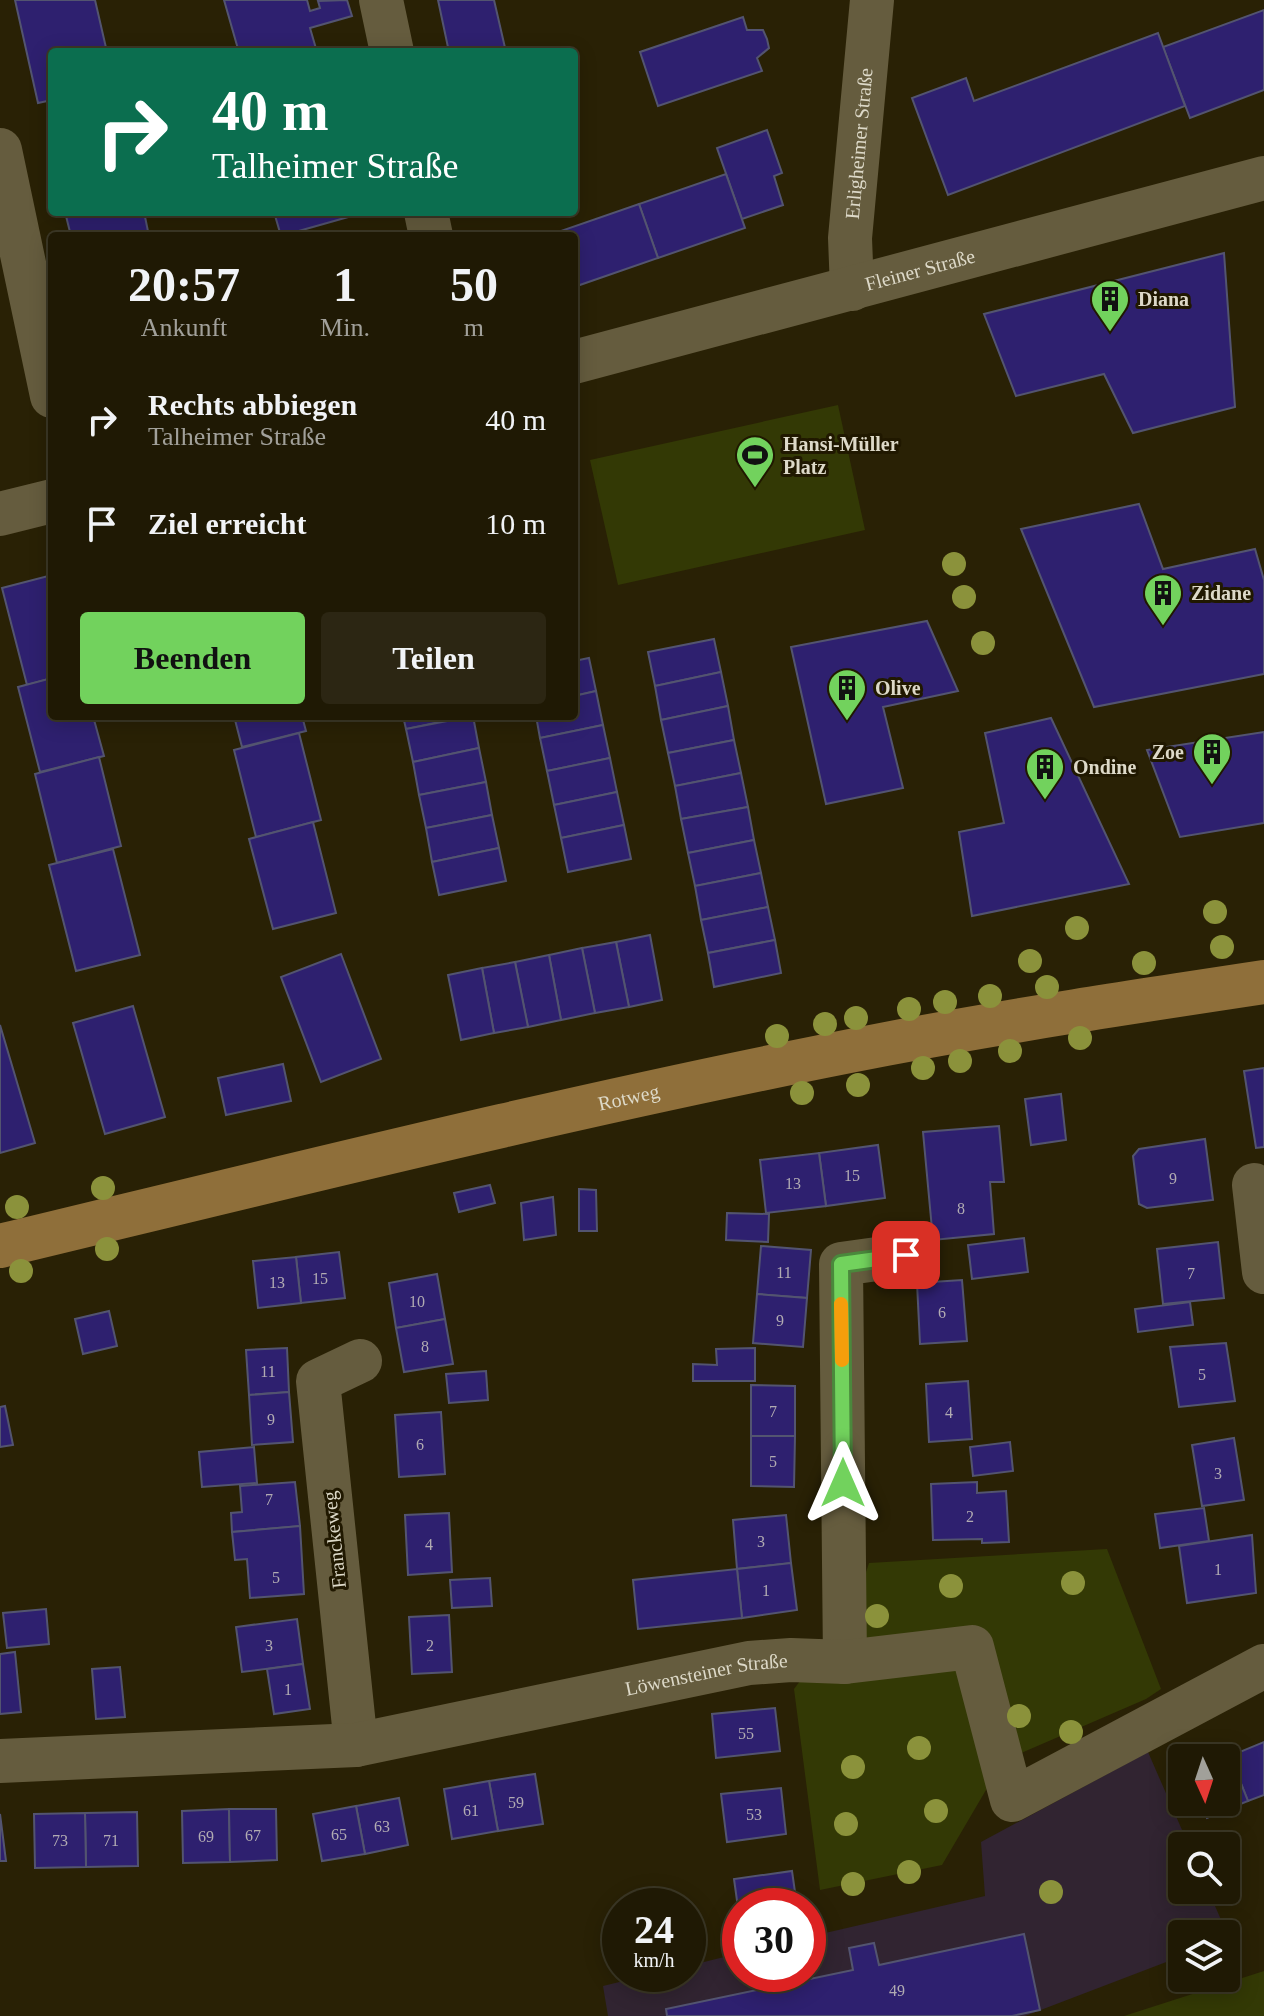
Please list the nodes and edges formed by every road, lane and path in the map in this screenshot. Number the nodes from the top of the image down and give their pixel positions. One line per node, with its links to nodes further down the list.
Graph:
1 (381, 0): 3 (street)
2 (872, 0): 6 (street, Erligheimer Straße)
3 (391, 48)
4 (0, 150): 8 (street)
5 (1264, 178): 6 (street, Fleiner Straße)
6 (852, 289): 7 (street, Fleiner Straße)
7 (578, 361)
8 (48, 377)
9 (48, 502): 10 (street)
10 (0, 514)
11 (1264, 982): 13 (main road, Rotweg)
12 (1254, 1185): 15 (street)
13 (0, 1246)
14 (906, 1255): 17 (street)
15 (1264, 1272)
16 (360, 1361): 19 (street, Franckeweg)
17 (845, 1662): 18 (street, Löwensteiner Straße); 19 (street, Löwensteiner Straße)
18 (1264, 1666)
19 (356, 1745): 20 (street, Löwensteiner Straße)
20 (0, 1761)

